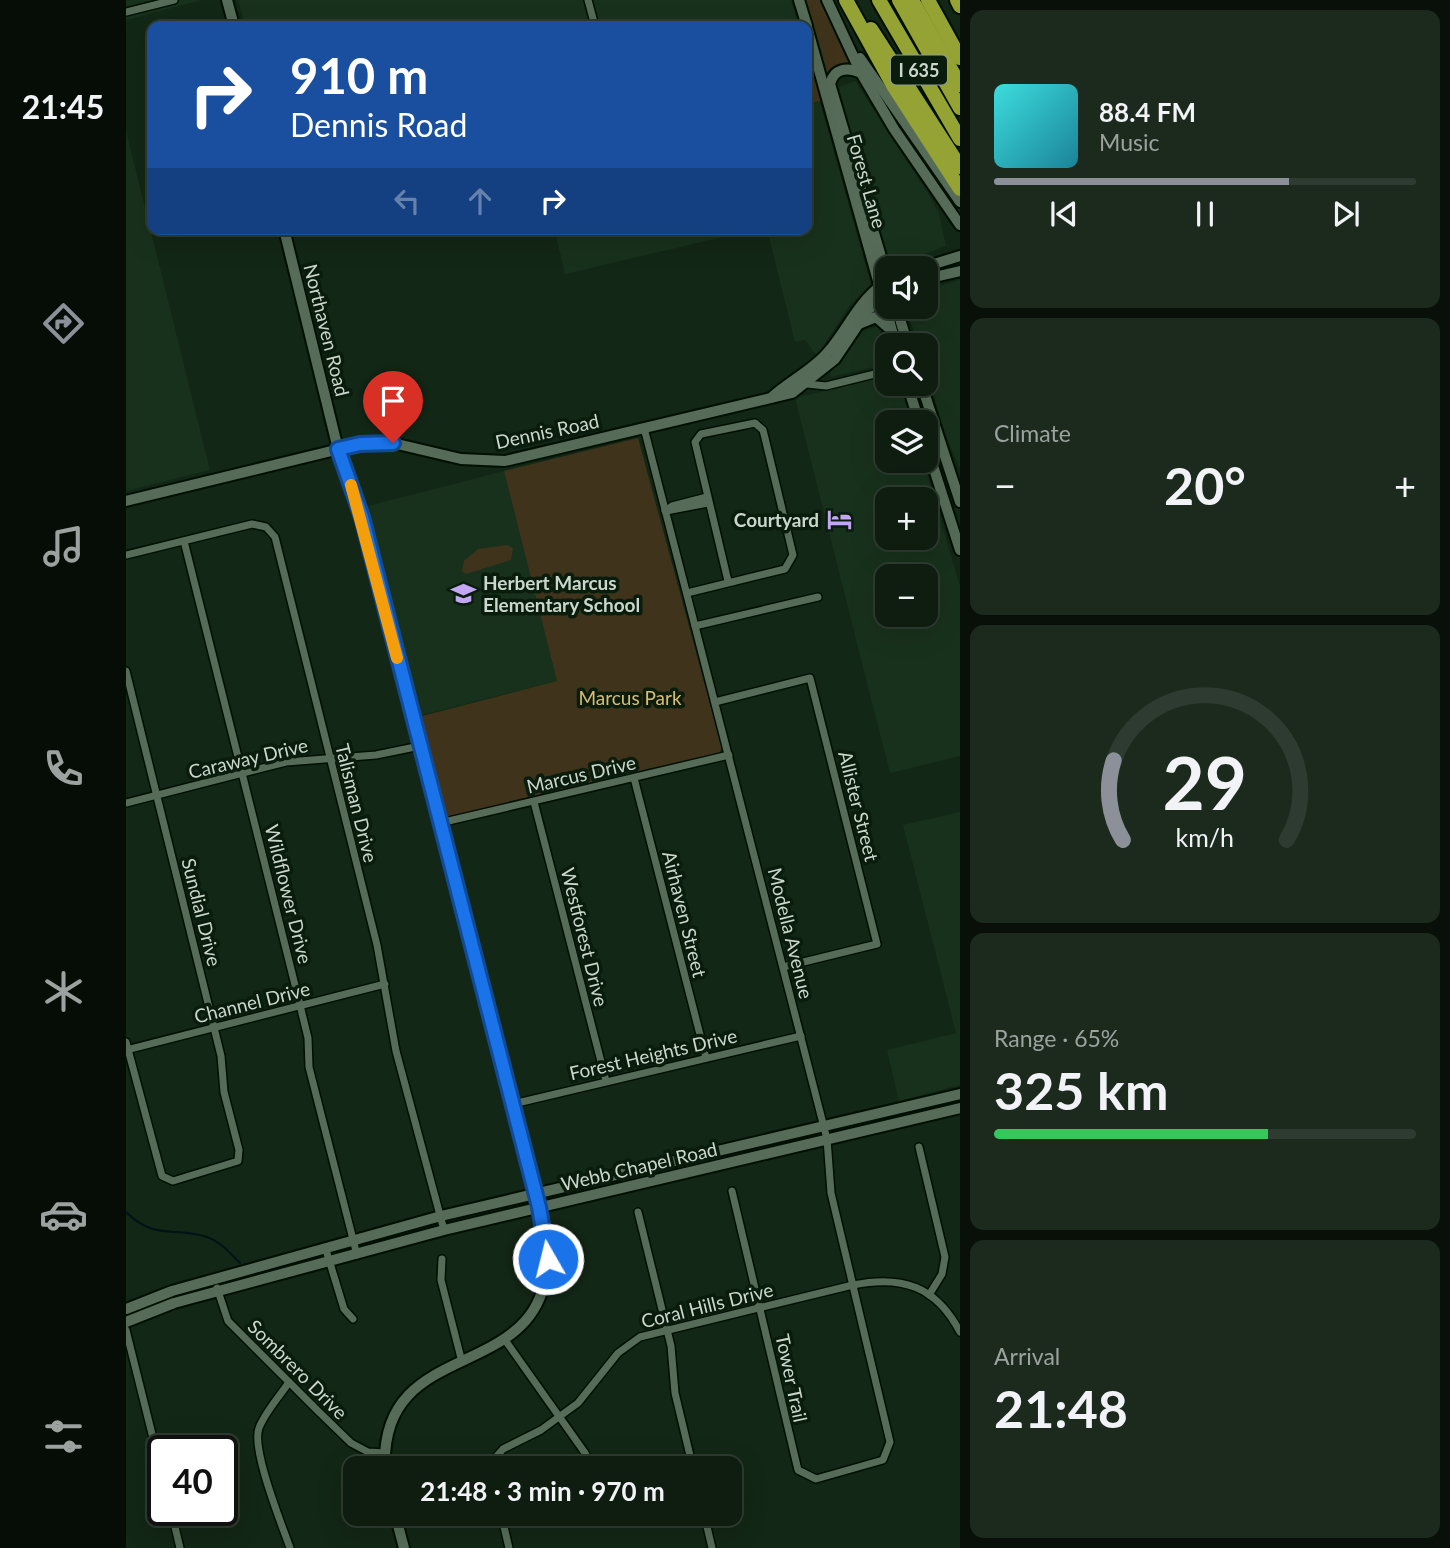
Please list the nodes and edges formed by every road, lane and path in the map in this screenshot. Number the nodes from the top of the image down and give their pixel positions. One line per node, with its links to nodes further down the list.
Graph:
1 (174, 0): 14 (street)
2 (228, 0): 15 (main road)
3 (588, 0): 16 (street)
4 (799, 0): 17 (main road, Forest Lane)
5 (828, 0): 18 (main road)
6 (846, 0): 29 (highway)
7 (855, 0): 28 (highway)
8 (879, 0): 27 (highway, I 635)
9 (891, 0): 23 (highway)
10 (899, 0): 23 (highway)
11 (957, 0): 13 (highway)
12 (919, 1): 20 (highway, I 635); 21 (highway); 24 (highway)
13 (960, 6)
14 (126, 12)
15 (233, 21)
16 (594, 21)
17 (805, 21)
18 (846, 38): 22 (main road); 30 (main road)
19 (812, 42): 25 (main road, Forest Lane)
20 (960, 49)
21 (960, 58)
22 (861, 73): 25 (main road); 31 (main road)
23 (944, 81): 26 (highway)
24 (960, 85)
25 (831, 102): 35 (main road, Forest Lane); 36 (main road, Forest Lane)
26 (960, 108)
27 (960, 139)
28 (960, 167)
29 (960, 189)
30 (960, 202)
31 (948, 208): 32 (main road); 33 (main road)
32 (960, 216)
33 (960, 225)
34 (285, 235): 54 (main road, Northaven Road)
35 (876, 256)
36 (882, 256)
37 (960, 256): 38 (main road)
38 (938, 263)
39 (960, 271): 40 (main road)
40 (938, 276)
41 (875, 295): 46 (main road)
42 (875, 301): 44 (main road)
43 (890, 319): 45 (main road, Forest Lane)
44 (854, 330): 45 (main road); 46 (main road)
45 (892, 332)
46 (828, 359): 48 (main road); 50 (main road)
47 (875, 374): 48 (street)
48 (807, 384): 50 (main road, Dennis Road)
49 (925, 396): 56 (main road)
50 (771, 397): 53 (main road, Dennis Road)
51 (911, 397): 52 (main road)
52 (915, 410)
53 (644, 428): 54 (main road, Dennis Road); 61 (street, Modella Avenue)
54 (338, 449): 59 (main road, Dennis Road); 71 (main road, Northaven Road)
55 (936, 473): 57 (main road)
56 (952, 479): 57 (main road); 60 (main road)
57 (939, 483): 63 (main road)
58 (708, 500): 61 (street); 65 (street); 65 (street)
59 (126, 501)
60 (960, 502)
61 (665, 511): 66 (street, Modella Avenue)
62 (184, 541): 64 (street, Talisman Drive); 73 (street, Talisman Drive); 74 (street, Wildflower Drive)
63 (960, 550)
64 (126, 555)
65 (728, 581): 66 (street)
66 (687, 593): 68 (street, Modella Avenue)
67 (818, 597): 68 (street)
68 (695, 626): 70 (street, Modella Avenue)
69 (126, 671): 76 (street, Sundial Drive)
70 (715, 702): 72 (street, Modella Avenue); 80 (street, Allister Street)
71 (420, 746): 73 (street, Caraway Drive); 79 (main road, Northaven Road)
72 (729, 755): 75 (street, Marcus Drive); 80 (street, Modella Avenue)
73 (330, 757): 74 (street, Caraway Drive); 81 (street, Talisman Drive)
74 (242, 773): 76 (street, Caraway Drive); 82 (street, Wildflower Drive)
75 (634, 778): 77 (street, Marcus Drive); 86 (street, Airhaven Street)
76 (157, 796): 78 (street, Caraway Drive); 83 (street, Sundial Drive)
77 (534, 802): 79 (street, Marcus Drive); 87 (street, Westforest Drive)
78 (126, 803)
79 (440, 823): 89 (main road, Northaven Road)
80 (783, 967): 84 (street, Modella Avenue)
81 (385, 984): 82 (street, Channel Drive); 98 (street, Talisman Drive)
82 (300, 1006): 83 (street, Channel Drive); 100 (street, Wildflower Drive)
83 (214, 1027): 85 (street, Channel Drive); 85 (street, Sundial Drive)
84 (801, 1035): 86 (street, Forest Heights Drive); 91 (street, Modella Avenue)
85 (127, 1047)
86 (706, 1058): 87 (street, Forest Heights Drive)
87 (606, 1081): 89 (street, Forest Heights Drive)
88 (960, 1094): 91 (main road, Webb Chapel Road)
89 (513, 1104): 95 (main road, Northaven Road)
90 (960, 1108): 92 (main road, Webb Chapel Road)
91 (824, 1126): 92 (street, Modella Avenue); 95 (main road, Webb Chapel Road)
92 (827, 1139): 96 (main road, Webb Chapel Road); 106 (street, Modella Avenue)
93 (919, 1147): 108 (street)
94 (732, 1191): 109 (street, Tower Trail)
95 (536, 1195): 96 (main road, Northaven Road); 98 (main road, Webb Chapel Road)
96 (539, 1207): 99 (main road, Webb Chapel Road); 116 (main road, Northaven Road)
97 (638, 1212): 114 (street)
98 (441, 1216): 99 (street, Talisman Drive); 100 (main road, Webb Chapel Road)
99 (444, 1230): 102 (main road, Webb Chapel Road)
100 (354, 1242): 101 (main road, Webb Chapel Road); 102 (street, Wildflower Drive)
101 (326, 1250): 104 (street); 105 (main road, Webb Chapel Road)
102 (357, 1255): 104 (main road, Webb Chapel Road)
103 (442, 1259): 117 (street)
104 (330, 1263): 107 (main road, Webb Chapel Road); 111 (street)
105 (215, 1280): 107 (street, Sombrero Drive); 110 (main road, Webb Chapel Road)
106 (853, 1285): 108 (street, Coral Hills Drive); 109 (street, Coral Hills Drive); 121 (street, Modella Avenue)
107 (218, 1292): 112 (main road, Webb Chapel Road); 118 (street, Sombrero Drive)
108 (929, 1295): 115 (street, Coral Hills Drive)
109 (760, 1307): 114 (street, Coral Hills Drive); 121 (street, Tower Trail)
110 (126, 1309)
111 (353, 1319)
112 (126, 1322)
113 (126, 1329): 120 (street)
114 (666, 1329): 119 (street, Coral Hills Drive); 126 (street)
115 (960, 1332)
116 (505, 1340): 117 (main road, Northaven Road); 119 (street)
117 (462, 1362): 122 (main road, Northaven Road)
118 (289, 1382): 122 (street, Sombrero Drive); 132 (street)
119 (560, 1417): 124 (street, Coral Hills Drive); 125 (street)
120 (152, 1435)
121 (890, 1449)
122 (385, 1453): 123 (main road, Northaven Road)
123 (385, 1456)
124 (497, 1456)
125 (584, 1456)
126 (690, 1456)
127 (175, 1526): 131 (street)
128 (398, 1526): 133 (main road)
129 (504, 1526): 134 (street)
130 (707, 1526): 135 (street)
131 (180, 1548)
132 (290, 1548)
133 (404, 1548)
134 (509, 1548)
135 (712, 1548)

